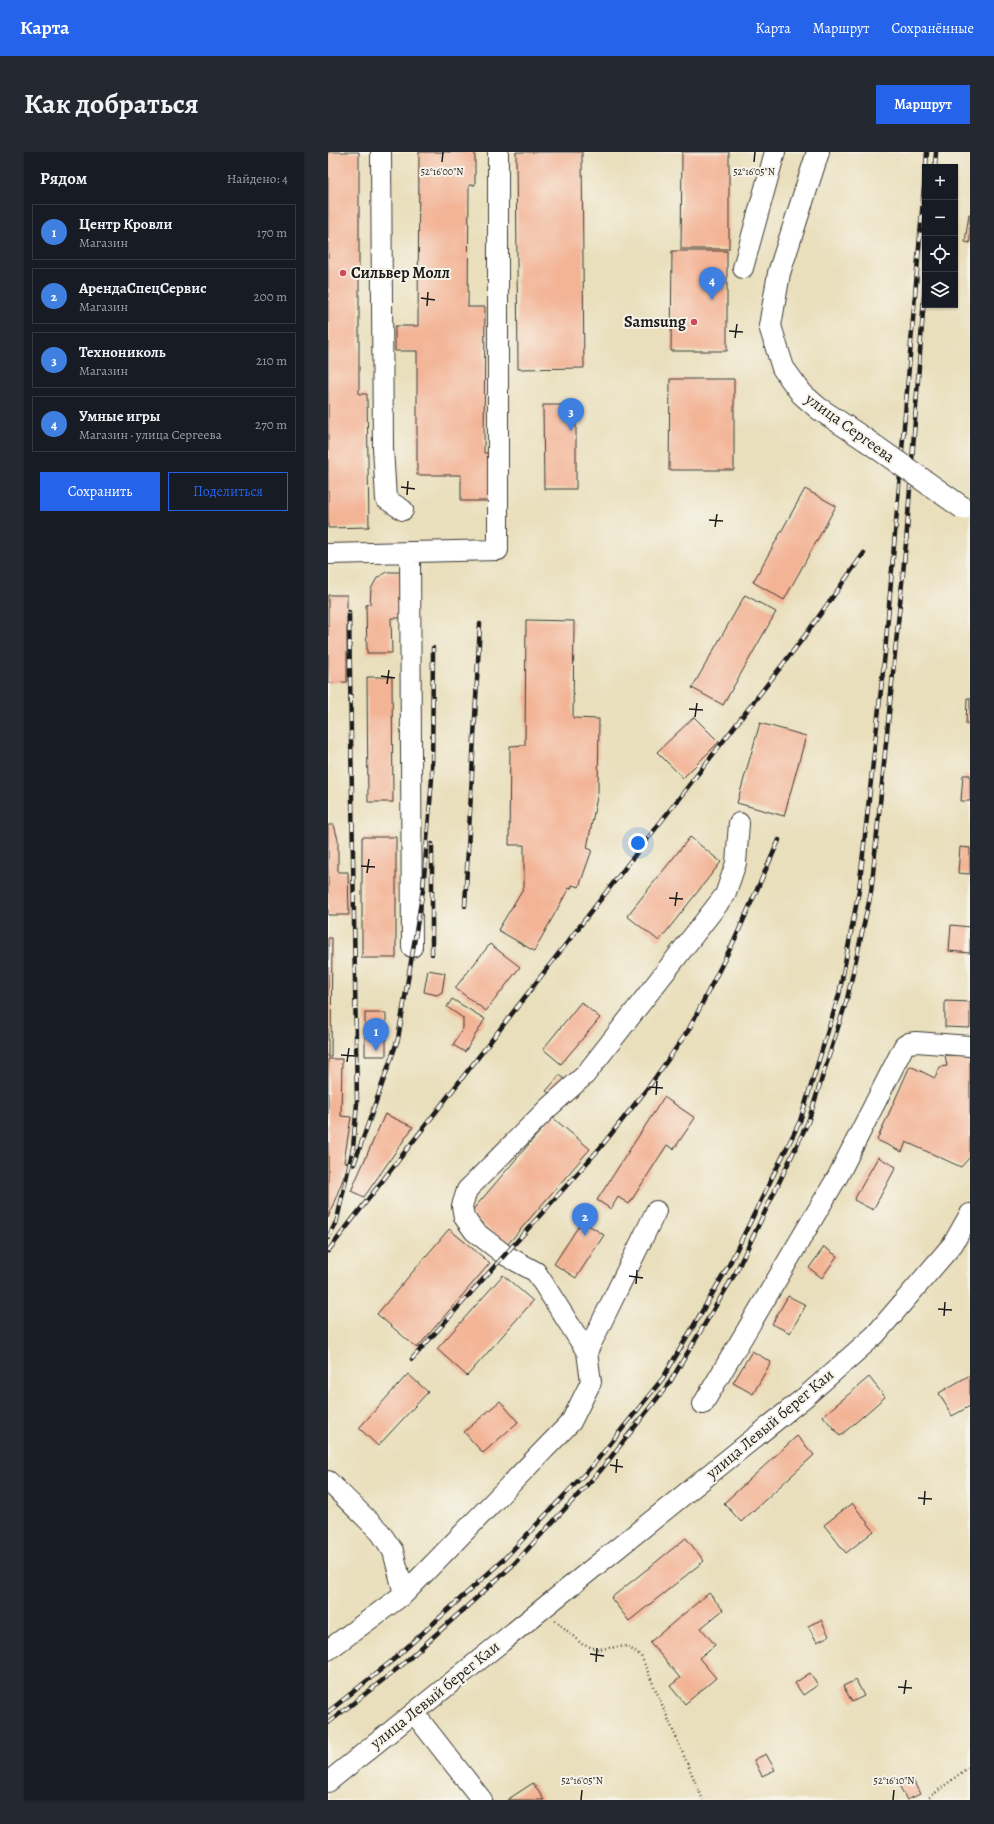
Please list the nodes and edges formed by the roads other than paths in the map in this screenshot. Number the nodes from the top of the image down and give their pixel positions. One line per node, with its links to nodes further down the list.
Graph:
1 (381, 152): 6 (street)
2 (498, 152): 8 (street)
3 (775, 152): 5 (street)
4 (818, 152): 7 (main road, улица Сергеева, bridge)
5 (743, 268)
6 (403, 510)
7 (966, 510)
8 (410, 552): 9 (street); 11 (street)
9 (328, 554)
10 (739, 823): 15 (street)
11 (412, 947)
12 (970, 1046): 16 (street)
13 (656, 1211): 15 (street)
14 (970, 1214): 20 (street, улица Левый берег Каи)
15 (587, 1352): 18 (street)
16 (703, 1404)
17 (328, 1481): 18 (street)
18 (404, 1594): 19 (street)
19 (328, 1650)
20 (414, 1713): 21 (street, улица Левый берег Каи); 22 (street)
21 (328, 1782)
22 (482, 1800)

